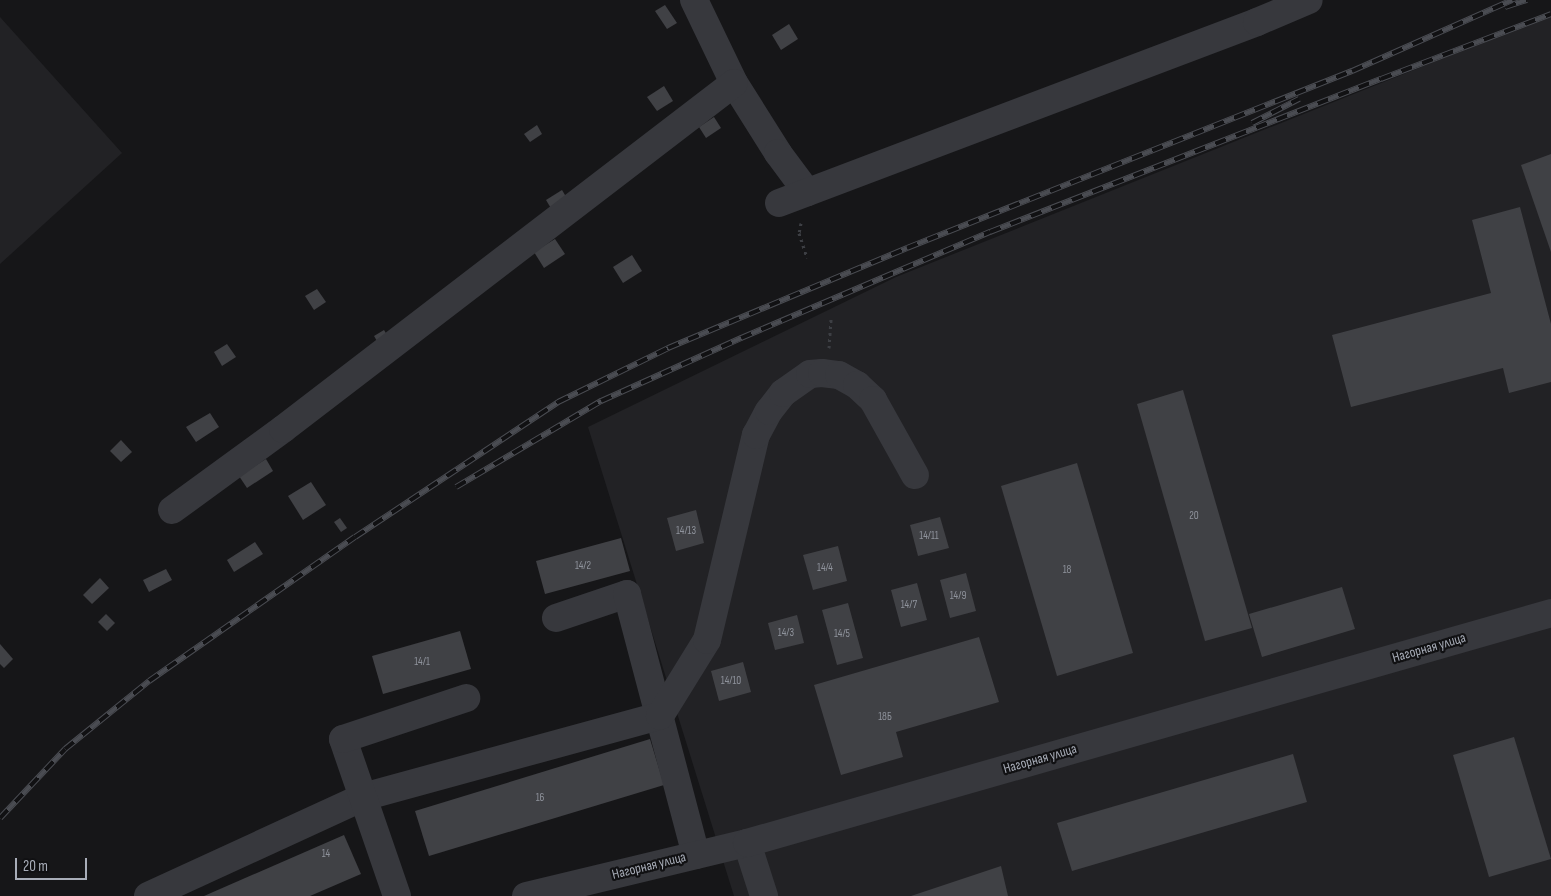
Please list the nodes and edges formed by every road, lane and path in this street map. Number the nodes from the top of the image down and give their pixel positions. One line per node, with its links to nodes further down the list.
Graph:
1 (694, 0): 3 (street)
2 (1309, 0): 4 (street)
3 (734, 83): 4 (street); 8 (street)
4 (807, 192): 5 (street); 6 (path)
5 (779, 203)
6 (807, 258)
7 (916, 475): 12 (street)
8 (172, 510)
9 (1551, 613): 14 (street, Нагорная улица)
10 (556, 618): 12 (street)
11 (466, 698): 13 (street)
12 (660, 716): 13 (street); 15 (street)
13 (363, 797): 17 (street); 18 (street)
14 (747, 843): 15 (street, Нагорная улица); 20 (street)
15 (696, 855): 16 (street, Нагорная улица)
16 (591, 888): 19 (street, Нагорная улица)
17 (148, 896)
18 (397, 896)
19 (526, 896)
20 (764, 896)

